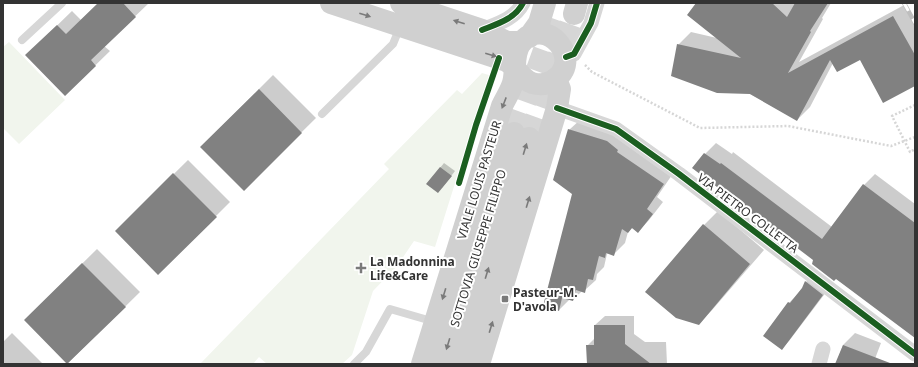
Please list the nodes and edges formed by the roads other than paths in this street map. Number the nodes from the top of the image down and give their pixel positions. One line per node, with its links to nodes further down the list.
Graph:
1 (62, 3): 10 (lane)
2 (331, 3): 7 (main road, one-way to 7)
3 (401, 3): 8 (main road, one-way to 3)
4 (523, 3): 8 (street)
5 (597, 3): 11 (street)
6 (563, 6): 9 (main road)
7 (400, 26): 12 (main road, one-way to 12); 15 (lane)
8 (482, 30): 9 (main road)
9 (525, 39): 11 (main road); 12 (main road)
10 (22, 40)
11 (570, 55): 13 (main road)
12 (514, 66): 13 (main road); 16 (main road, VIALE LOUIS PASTEUR, one-way to 16)
13 (556, 79): 14 (main road)
14 (557, 108): 18 (street, VIA PIETRO COLLETTA); 22 (main road, one-way to 14)
15 (322, 114)
16 (436, 322): 19 (main road, VIALE LOUIS PASTEUR); 20 (lane)
17 (823, 349): 23 (street)
18 (915, 354)
19 (425, 363): 21 (main road, SOTTOVIA GIUSEPPE FILIPPO, one-way to 19)
20 (354, 364)
21 (459, 364)
22 (479, 364)
23 (819, 364)

